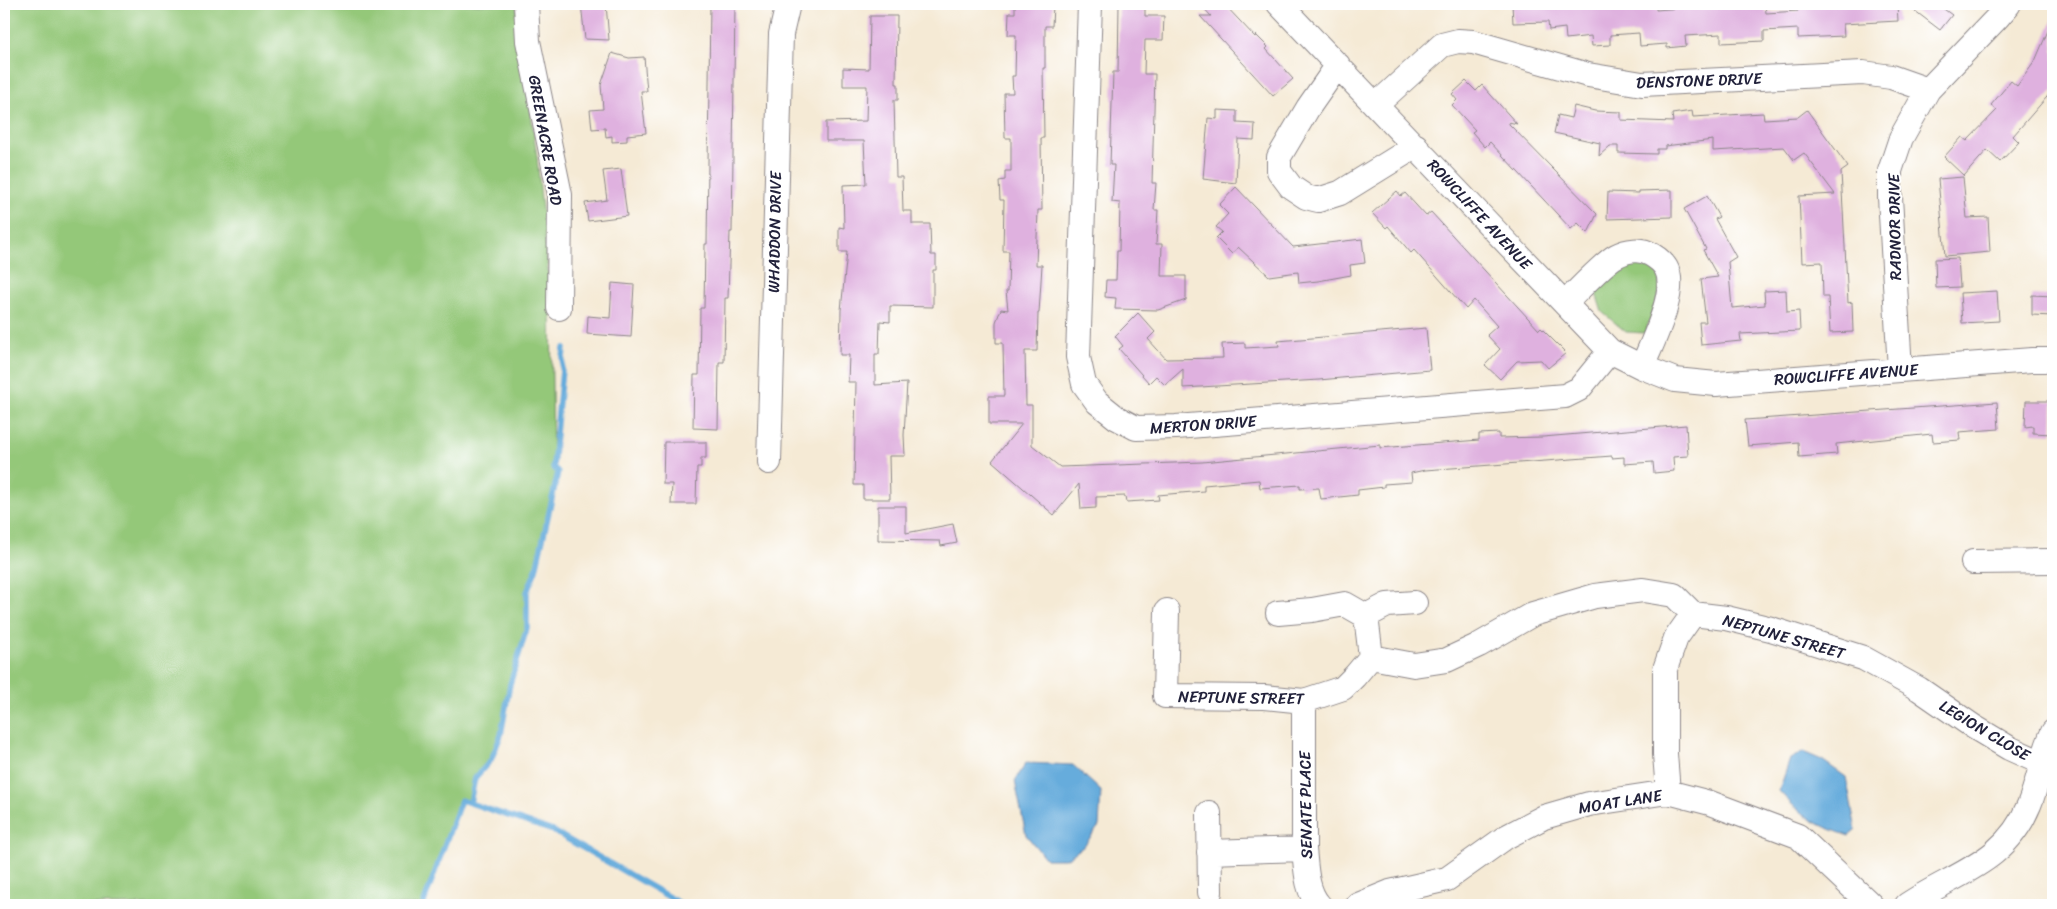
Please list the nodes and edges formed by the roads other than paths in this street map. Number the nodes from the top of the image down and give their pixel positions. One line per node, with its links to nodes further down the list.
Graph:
1 (526, 4): 11 (street, GREENACRE ROAD)
2 (788, 4): 16 (street, WHADDON DRIVE)
3 (1090, 4): 12 (street, MERTON DRIVE)
4 (1280, 4): 6 (street, ROWCLIFFE AVENUE)
5 (2009, 4): 7 (street, RADNOR DRIVE)
6 (1338, 65): 8 (street, ROWCLIFFE AVENUE); 9 (street, ROWCLIFFE AVENUE)
7 (1928, 90): 8 (street, DENSTONE DRIVE); 15 (street, RADNOR DRIVE)
8 (1376, 105): 9 (street, ROWCLIFFE AVENUE)
9 (1416, 146): 10 (street, ROWCLIFFE AVENUE)
10 (1565, 303): 12 (street, ROWCLIFFE AVENUE); 14 (street)
11 (559, 308)
12 (1610, 351): 14 (street, ROWCLIFFE AVENUE)
13 (2053, 360): 15 (street, ROWCLIFFE AVENUE)
14 (1642, 367): 15 (street, ROWCLIFFE AVENUE)
15 (1900, 370)
16 (769, 462)
17 (2053, 561): 18 (street)
18 (1973, 562)
19 (1415, 603): 23 (street)
20 (1167, 611): 26 (street, NEPTUNE STREET)
21 (1278, 612): 23 (street)
22 (1694, 614): 24 (street); 25 (street, NEPTUNE STREET); 29 (street)
23 (1366, 616): 24 (street)
24 (1371, 657): 26 (street, NEPTUNE STREET)
25 (1919, 689): 28 (street, LEGION CLOSE)
26 (1304, 701): 31 (street, SENATE PLACE)
27 (2053, 732): 28 (street)
28 (2047, 766): 37 (street)
29 (1668, 792): 35 (street, MOAT LANE); 36 (street, MOAT LANE)
30 (1209, 813): 32 (street)
31 (1304, 848): 32 (street); 34 (street, SENATE PLACE)
32 (1209, 852): 33 (street)
33 (1210, 892)
34 (1319, 905)
35 (1358, 905)
36 (1871, 905)
37 (1907, 905)

